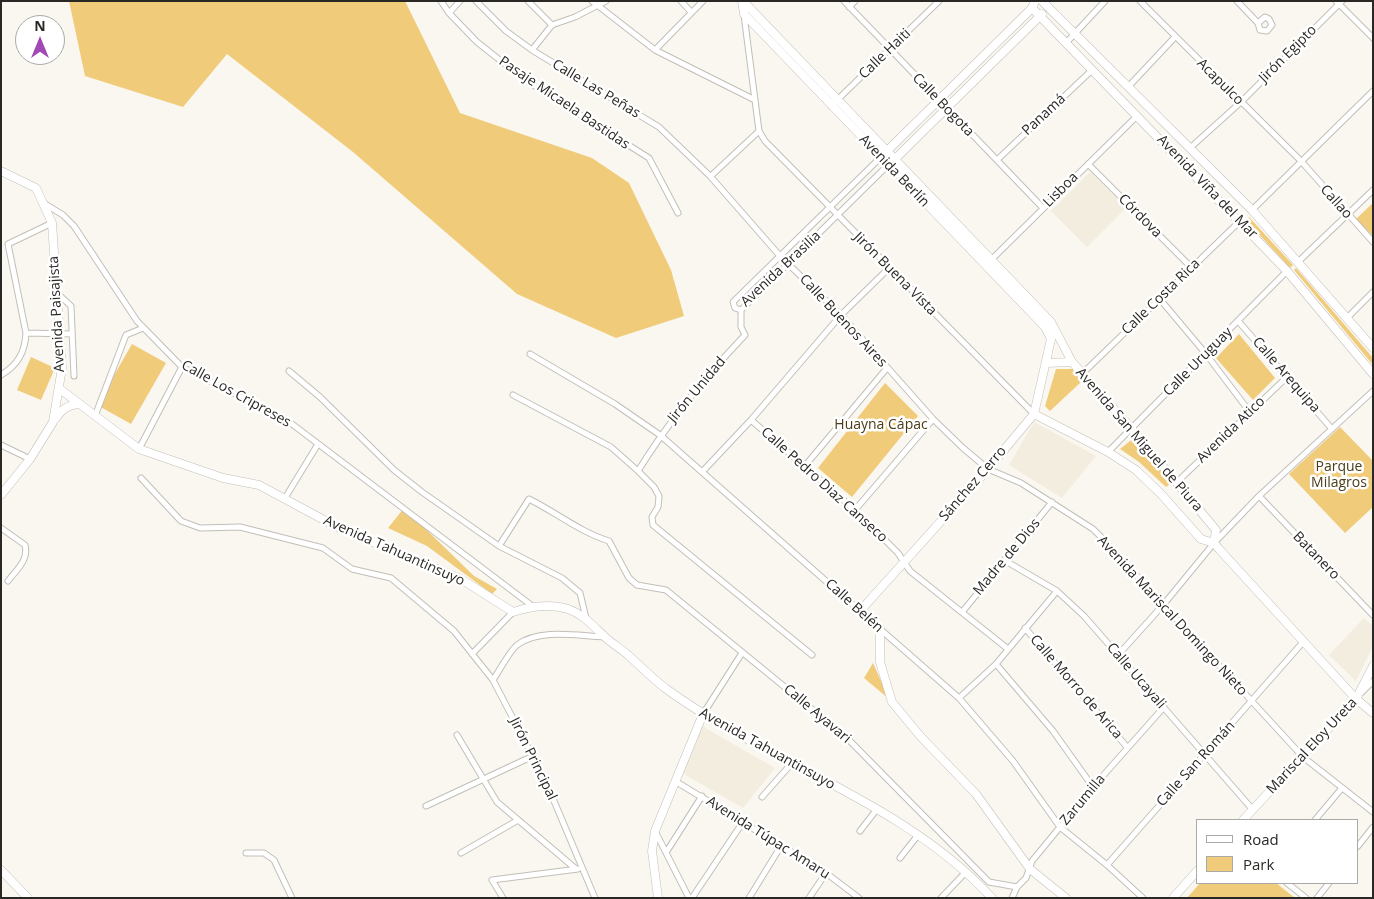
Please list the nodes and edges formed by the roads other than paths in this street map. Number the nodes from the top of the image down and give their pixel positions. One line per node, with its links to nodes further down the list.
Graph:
1 (441, 1): 22 (street, Pasaje Micaela Bastidas)
2 (460, 1): 22 (street)
3 (476, 1): 31 (street, Calle Las Peñas)
4 (528, 1): 26 (street)
5 (592, 1): 19 (street)
6 (606, 1): 19 (street)
7 (681, 1): 21 (street)
8 (703, 1): 21 (street)
9 (743, 1): 23 (street, Avenida Berlín); 40 (street, Avenida Berlín)
10 (844, 1): 20 (street, Calle Bogota)
11 (855, 1): 20 (street)
12 (939, 1): 33 (street, Calle Haiti)
13 (1105, 1): 27 (street)
14 (1140, 1): 28 (street, Acapulco)
15 (1237, 1): 25 (street)
16 (1339, 2): 29 (street); 39 (street, Jirón Egipto)
17 (1045, 4): 24 (street, Avenida Brasilia); 27 (street, Avenida Viña del Mar)
18 (1034, 5): 24 (street, Avenida Viña del Mar); 38 (street, Avenida Brasilia)
19 (597, 7): 26 (street); 32 (street)
20 (849, 7): 33 (street, Calle Bogota)
21 (691, 12): 32 (street)
22 (448, 13): 58 (street, Pasaje Micaela Bastidas)
23 (744, 14): 37 (street); 40 (street, Avenida Berlín)
24 (1040, 17): 30 (street, Avenida Viña del Mar); 41 (street, Avenida Brasilia)
25 (1258, 23)
26 (552, 25): 31 (street)
27 (1076, 33): 30 (street); 35 (street, Avenida Viña del Mar)
28 (1176, 37): 35 (street); 39 (street, Acapulco)
29 (1373, 38)
30 (1066, 43): 34 (street, Avenida Viña del Mar)
31 (532, 50): 43 (street, Calle Las Peñas)
32 (655, 50): 37 (street)
33 (890, 50): 38 (street, Calle Bogota); 40 (street, Calle Haiti)
34 (1092, 70): 42 (street, Avenida Viña del Mar); 47 (street, Panamá)
35 (1129, 86): 45 (street, Avenida Viña del Mar)
36 (1373, 91): 49 (street)
37 (755, 100): 44 (street)
38 (939, 100): 41 (street, Calle Bogota); 46 (street, Avenida Brasilia)
39 (1241, 102): 45 (street, Jirón Egipto); 49 (street, Acapulco)
40 (834, 104): 46 (street, Avenida Berlín)
41 (947, 108): 47 (street, Calle Bogota); 48 (street, Avenida Brasilia)
42 (1137, 116): 50 (street, Lisboa); 61 (street, Avenida Viña del Mar)
43 (659, 127): 64 (street, Calle Buenos Aires)
44 (759, 131): 52 (street); 55 (street, Jirón Buena Vista)
45 (1190, 148): 57 (street, Avenida Viña del Mar)
46 (884, 154): 48 (street, Avenida Berlín); 55 (street, Avenida Brasilia)
47 (996, 160): 56 (street, Calle Bogota)
48 (891, 162): 60 (street, Avenida Brasilia); 66 (street, Avenida Berlín)
49 (1301, 162): 57 (street); 59 (street, Callao)
50 (1088, 164): 56 (street, Lisboa); 68 (street, Córdova)
51 (1, 172): 54 (street, Avenida Paisajista)
52 (713, 174)
53 (1373, 190): 59 (street)
54 (45, 204): 62 (street, Avenida Paisajista); 78 (street, Calle Los Cripreses)
55 (830, 207): 60 (street, Jirón Buena Vista); 64 (street, Avenida Brasilia)
56 (1043, 208): 66 (street, Lisboa)
57 (1252, 210): 65 (street, Avenida Viña del Mar)
58 (678, 213)
59 (1347, 214): 63 (street, Callao); 65 (street)
60 (838, 215): 67 (street, Avenida Brasilia); 69 (street, Jirón Buena Vista)
61 (1240, 221): 68 (street, Calle Costa Rica); 70 (street, Avenida Viña del Mar)
62 (52, 223): 72 (street, Avenida Paisajista); 79 (street)
63 (1373, 242)
64 (780, 256): 67 (street, Calle Buenos Aires); 74 (street, Avenida Brasilia)
65 (1299, 261): 76 (street, Avenida Viña del Mar)
66 (988, 263): 82 (street, Avenida Berlín); 83 (street, Avenida Berlín)
67 (788, 264): 74 (street, Avenida Brasilia); 75 (street, Calle Buenos Aires)
68 (1191, 267): 73 (street, Calle Costa Rica)
69 (890, 268): 75 (street); 102 (street, Jirón Buena Vista)
70 (1287, 270): 77 (street, Calle Uruguay); 93 (street, Avenida Viña del Mar)
71 (1373, 292): 76 (street)
72 (57, 293): 80 (street, Avenida Paisajista); 81 (street)
73 (1159, 298): 86 (street); 92 (street, Calle Costa Rica)
74 (740, 310): 109 (street, Jirón Unidad)
75 (840, 315): 90 (street, Calle Buenos Aires); 105 (street)
76 (1348, 318): 84 (street, Avenida Viña del Mar)
77 (1239, 322): 86 (street, Calle Uruguay); 96 (street, Calle Arequipa)
78 (143, 328): 89 (street, Calle Los Cripreses); 103 (street)
79 (26, 333): 80 (street); 94 (street)
80 (60, 334): 81 (street); 97 (street, Avenida Paisajista)
81 (72, 334): 95 (street)
82 (1059, 335): 83 (street); 87 (street, Avenida San Miguel de Piura)
83 (1051, 339): 88 (street, Sánchez Cerro)
84 (1373, 348)
85 (530, 354): 109 (street, Calle Belén)
86 (1206, 354): 101 (street); 107 (street, Calle Uruguay)
87 (1072, 362): 88 (street); 92 (street, Avenida San Miguel de Piura)
88 (1046, 363): 102 (street, Sánchez Cerro)
89 (182, 367): 110 (street, Calle Los Cripreses); 112 (street)
90 (887, 368): 104 (street, Calle Buenos Aires); 115 (street)
91 (289, 371): 128 (street)
92 (1083, 373): 107 (street, Avenida San Miguel de Piura)
93 (1373, 374)
94 (1, 375)
95 (74, 376)
96 (1287, 377): 101 (street, Avenida Atico); 108 (street, Calle Arequipa)
97 (60, 389): 100 (street, Avenida Tahuantinsuyo); 106 (street, Avenida Paisajista)
98 (1373, 392): 108 (street)
99 (513, 395): 117 (street)
100 (78, 404): 103 (street, Avenida Tahuantinsuyo); 106 (street)
101 (1249, 411): 120 (street, Avenida Atico)
102 (1034, 414): 113 (street, Avenida San Miguel de Piura); 116 (street, Sánchez Cerro)
103 (95, 416): 112 (street, Avenida Tahuantinsuyo)
104 (933, 418): 116 (street, Calle Buenos Aires); 125 (street)
105 (751, 420): 115 (street, Calle Pedro Diaz Canseco); 118 (street)
106 (52, 422): 114 (street, Avenida Paisajista)
107 (1131, 428): 113 (street, Calle Uruguay); 120 (street, Avenida San Miguel de Piura)
108 (1332, 429): 122 (street)
109 (660, 435): 117 (street, Jirón Unidad); 118 (street, Calle Belén)
110 (318, 444): 123 (street); 134 (street, Calle Los Cripreses)
111 (1, 445): 114 (street)
112 (138, 449): 123 (street, Avenida Tahuantinsuyo)
113 (1108, 452): 127 (street, Avenida San Miguel de Piura)
114 (30, 459): 121 (street, Avenida Paisajista)
115 (804, 467): 125 (street, Calle Pedro Diaz Canseco)
116 (988, 469): 124 (street, Avenida Mariscal Domingo Nieto); 130 (street, Sánchez Cerro)
117 (638, 471): 147 (street)
118 (702, 472): 135 (street, Calle Belén)
119 (141, 478): 146 (street, Jirón Principal)
120 (1176, 483): 127 (street, Avenida San Miguel de Piura)
121 (1, 495)
122 (1259, 496): 127 (street); 138 (street, Batanero)
123 (285, 498): 137 (street, Avenida Tahuantinsuyo)
124 (1052, 502): 129 (street, Madre de Dios); 133 (street, Avenida Mariscal Domingo Nieto)
125 (855, 510): 130 (street, Calle Pedro Diaz Canseco)
126 (1, 528): 131 (street)
127 (1214, 543): 133 (street); 143 (street, Avenida San Miguel de Piura)
128 (499, 546): 139 (street); 145 (street, Calle Ayavari)
129 (1004, 560): 132 (street, Calle Ucayali); 136 (street, Madre de Dios)
130 (904, 562): 135 (street, Sánchez Cerro); 136 (street, Calle Pedro Diaz Canseco)
131 (8, 581)
132 (1057, 591): 140 (street); 148 (street, Calle Ucayali)
133 (1164, 604): 148 (street); 155 (street, Avenida Mariscal Domingo Nieto)
134 (532, 605): 137 (street, Avenida Tahuantinsuyo); 139 (street, Avenida Tahuantinsuyo)
135 (860, 611): 141 (street, Calle Belén)
136 (962, 611): 144 (street, Calle Pedro Diaz Canseco)
137 (512, 612): 146 (street)
138 (1373, 615)
139 (586, 618): 142 (street, Avenida Tahuantinsuyo)
140 (1025, 628): 144 (street); 160 (street, Calle Morro de Arica)
141 (880, 629): 154 (street, Calle Belén); 192 (street)
142 (604, 637): 151 (street); 157 (street, Avenida Tahuantinsuyo)
143 (1304, 641): 153 (street, Avenida San Miguel de Piura); 155 (street, Calle San Román)
144 (1008, 649): 149 (street)
145 (742, 653): 157 (street); 197 (street, Calle Ayavari)
146 (472, 654): 151 (street, Jirón Principal)
147 (812, 655)
148 (1118, 655): 156 (street, Calle Ucayali)
149 (996, 664): 154 (street); 167 (street)
150 (1373, 666): 153 (street, Mariscal Eloy Ureta)
151 (493, 680): 162 (street, Jirón Principal)
152 (1373, 681): 153 (street)
153 (1358, 696): 158 (street, Avenida San Miguel de Piura); 163 (street, Mariscal Eloy Ureta)
154 (959, 698): 179 (street, Calle Belén)
155 (1252, 703): 161 (street, Calle San Román); 163 (street, Avenida Mariscal Domingo Nieto)
156 (1164, 707): 160 (street, Zarumilla); 161 (street, Calle Ucayali)
157 (703, 714): 164 (street, Avenida Tahuantinsuyo); 166 (street)
158 (1373, 714)
159 (457, 735): 165 (street)
160 (1127, 747): 167 (street, Zarumilla)
161 (1205, 754): 173 (street, Calle Ucayali); 190 (street, Calle San Román)
162 (533, 756): 165 (street); 191 (street, Jirón Principal)
163 (1302, 757): 168 (street, Avenida Mariscal Domingo Nieto); 173 (street, Mariscal Eloy Ureta)
164 (792, 764): 170 (street); 172 (street, Avenida Tahuantinsuyo)
165 (483, 778): 171 (street); 177 (street)
166 (675, 781): 169 (street, Avenida Túpac Amaru); 181 (street)
167 (1093, 787): 179 (street, Zarumilla)
168 (1342, 788): 174 (street, Avenida Mariscal Domingo Nieto); 176 (street)
169 (702, 796): 178 (street, Avenida Túpac Amaru); 186 (street)
170 (762, 797)
171 (426, 806)
172 (877, 809): 182 (street); 183 (street, Avenida Tahuantinsuyo)
173 (1253, 810): 175 (street, Mariscal Eloy Ureta)
174 (1373, 812)
175 (1245, 819)
176 (1317, 819)
177 (518, 820): 188 (street); 191 (street)
178 (743, 822): 185 (street, Avenida Túpac Amaru); 207 (street)
179 (1060, 827): 190 (street, Calle Belén); 192 (street, Zarumilla)
180 (1373, 827): 184 (street)
181 (655, 831): 186 (street); 206 (street)
182 (860, 831)
183 (918, 835): 189 (street); 196 (street, Avenida Tahuantinsuyo)
184 (1359, 845)
185 (781, 846): 195 (street, Avenida Túpac Amaru); 208 (street)
186 (667, 851): 207 (street)
187 (246, 853): 203 (street)
188 (461, 853)
189 (900, 858)
190 (1107, 865): 215 (street, Calle Belén)
191 (579, 869): 204 (street); 205 (street, Jirón Principal)
192 (1030, 869): 200 (street, Zarumilla); 214 (street)
193 (1, 870): 202 (street)
194 (1196, 872): 216 (street)
195 (826, 873): 209 (street); 210 (street, Avenida Túpac Amaru)
196 (965, 873): 201 (street, Avenida Tahuantinsuyo); 211 (street)
197 (989, 882): 200 (street); 201 (street)
198 (1288, 884): 217 (street)
199 (1328, 884): 218 (street)
200 (1017, 887): 213 (street, Zarumilla)
201 (985, 890): 212 (street, Avenida Tahuantinsuyo)
202 (28, 898)
203 (292, 898)
204 (503, 898)
205 (595, 898)
206 (658, 898)
207 (690, 898)
208 (749, 898)
209 (809, 898)
210 (859, 898)
211 (941, 898)
212 (992, 898)
213 (1012, 898)
214 (1066, 898)
215 (1143, 898)
216 (1173, 898)
217 (1306, 898)
218 (1317, 898)

